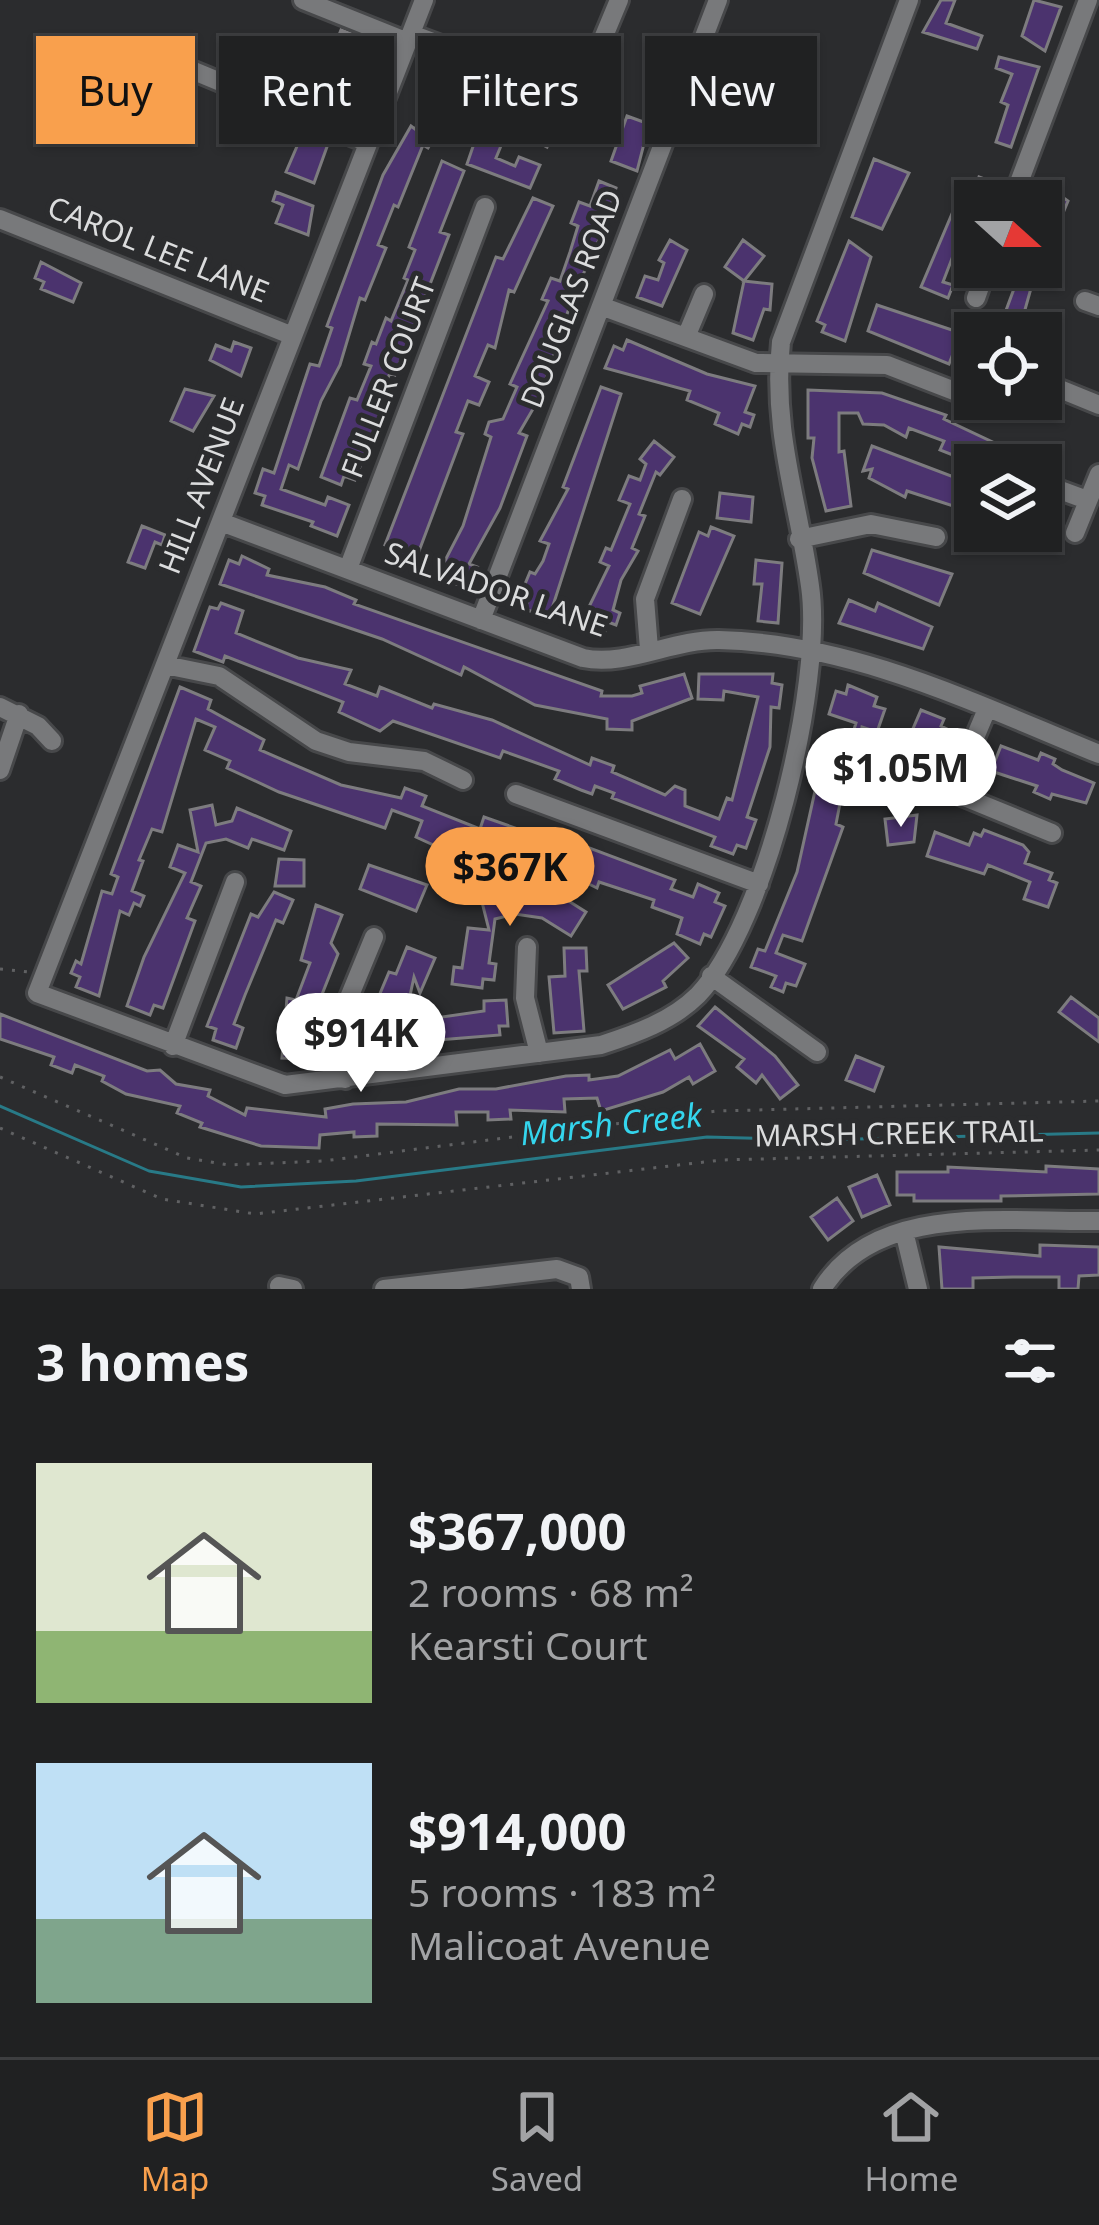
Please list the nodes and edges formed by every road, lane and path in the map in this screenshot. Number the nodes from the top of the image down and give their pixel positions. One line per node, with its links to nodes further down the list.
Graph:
1 (303, 0): 7 (street)
2 (424, 0): 7 (street, HILL AVENUE)
3 (620, 0): 7 (street)
4 (718, 0): 16 (street, DOUGLAS ROAD)
5 (908, 0): 19 (street)
6 (1088, 0): 10 (street)
7 (409, 38): 8 (street, HILL AVENUE)
8 (394, 76)
9 (368, 144): 17 (street, HILL AVENUE)
10 (1020, 180)
11 (485, 207): 31 (street, FULLER COURT)
12 (0, 219): 17 (street, CAROL LEE LANE)
13 (980, 288): 15 (street)
14 (704, 293): 18 (street)
15 (976, 298)
16 (601, 306): 18 (street); 32 (street, DOUGLAS ROAD)
17 (293, 336): 27 (street, HILL AVENUE)
18 (686, 338): 19 (street)
19 (778, 368): 21 (street); 30 (street)
20 (1062, 390): 22 (street)
21 (954, 391)
22 (1099, 404)
23 (1099, 474): 26 (street)
24 (1062, 491): 26 (street)
25 (682, 499): 33 (street)
26 (1087, 500): 28 (street)
27 (220, 522): 31 (street, SALVADOR LANE); 35 (street, HILL AVENUE)
28 (1075, 533)
29 (936, 537): 30 (street)
30 (799, 539): 34 (street)
31 (348, 569): 32 (street, SALVADOR LANE)
32 (481, 620): 33 (street, SALVADOR LANE)
33 (650, 649): 34 (street, SALVADOR LANE)
34 (808, 650): 36 (street, SALVADOR LANE); 45 (street)
35 (165, 665): 41 (street); 50 (street, HILL AVENUE)
36 (986, 709): 39 (street, SALVADOR LANE); 43 (street)
37 (9, 710): 38 (street); 40 (street)
38 (52, 741)
39 (1099, 754)
40 (0, 770)
41 (463, 780)
42 (516, 794): 45 (street)
43 (1052, 833)
44 (235, 882): 51 (street)
45 (759, 884): 49 (street)
46 (374, 937): 55 (street)
47 (527, 947): 53 (street)
48 (0, 969): 50 (path)
49 (711, 976): 52 (street); 53 (street)
50 (40, 985): 51 (street)
51 (173, 1046): 55 (street)
52 (817, 1052)
53 (539, 1053): 55 (street)
54 (0, 1077): 56 (path)
55 (345, 1079)
56 (1099, 1101)
57 (0, 1128): 58 (path, MARSH CREEK TRAIL)
58 (1099, 1150)
59 (1099, 1221): 60 (street)
60 (904, 1231): 63 (street); 64 (street)
61 (384, 1289): 62 (street)
62 (581, 1289)
63 (822, 1289)
64 (918, 1289)

